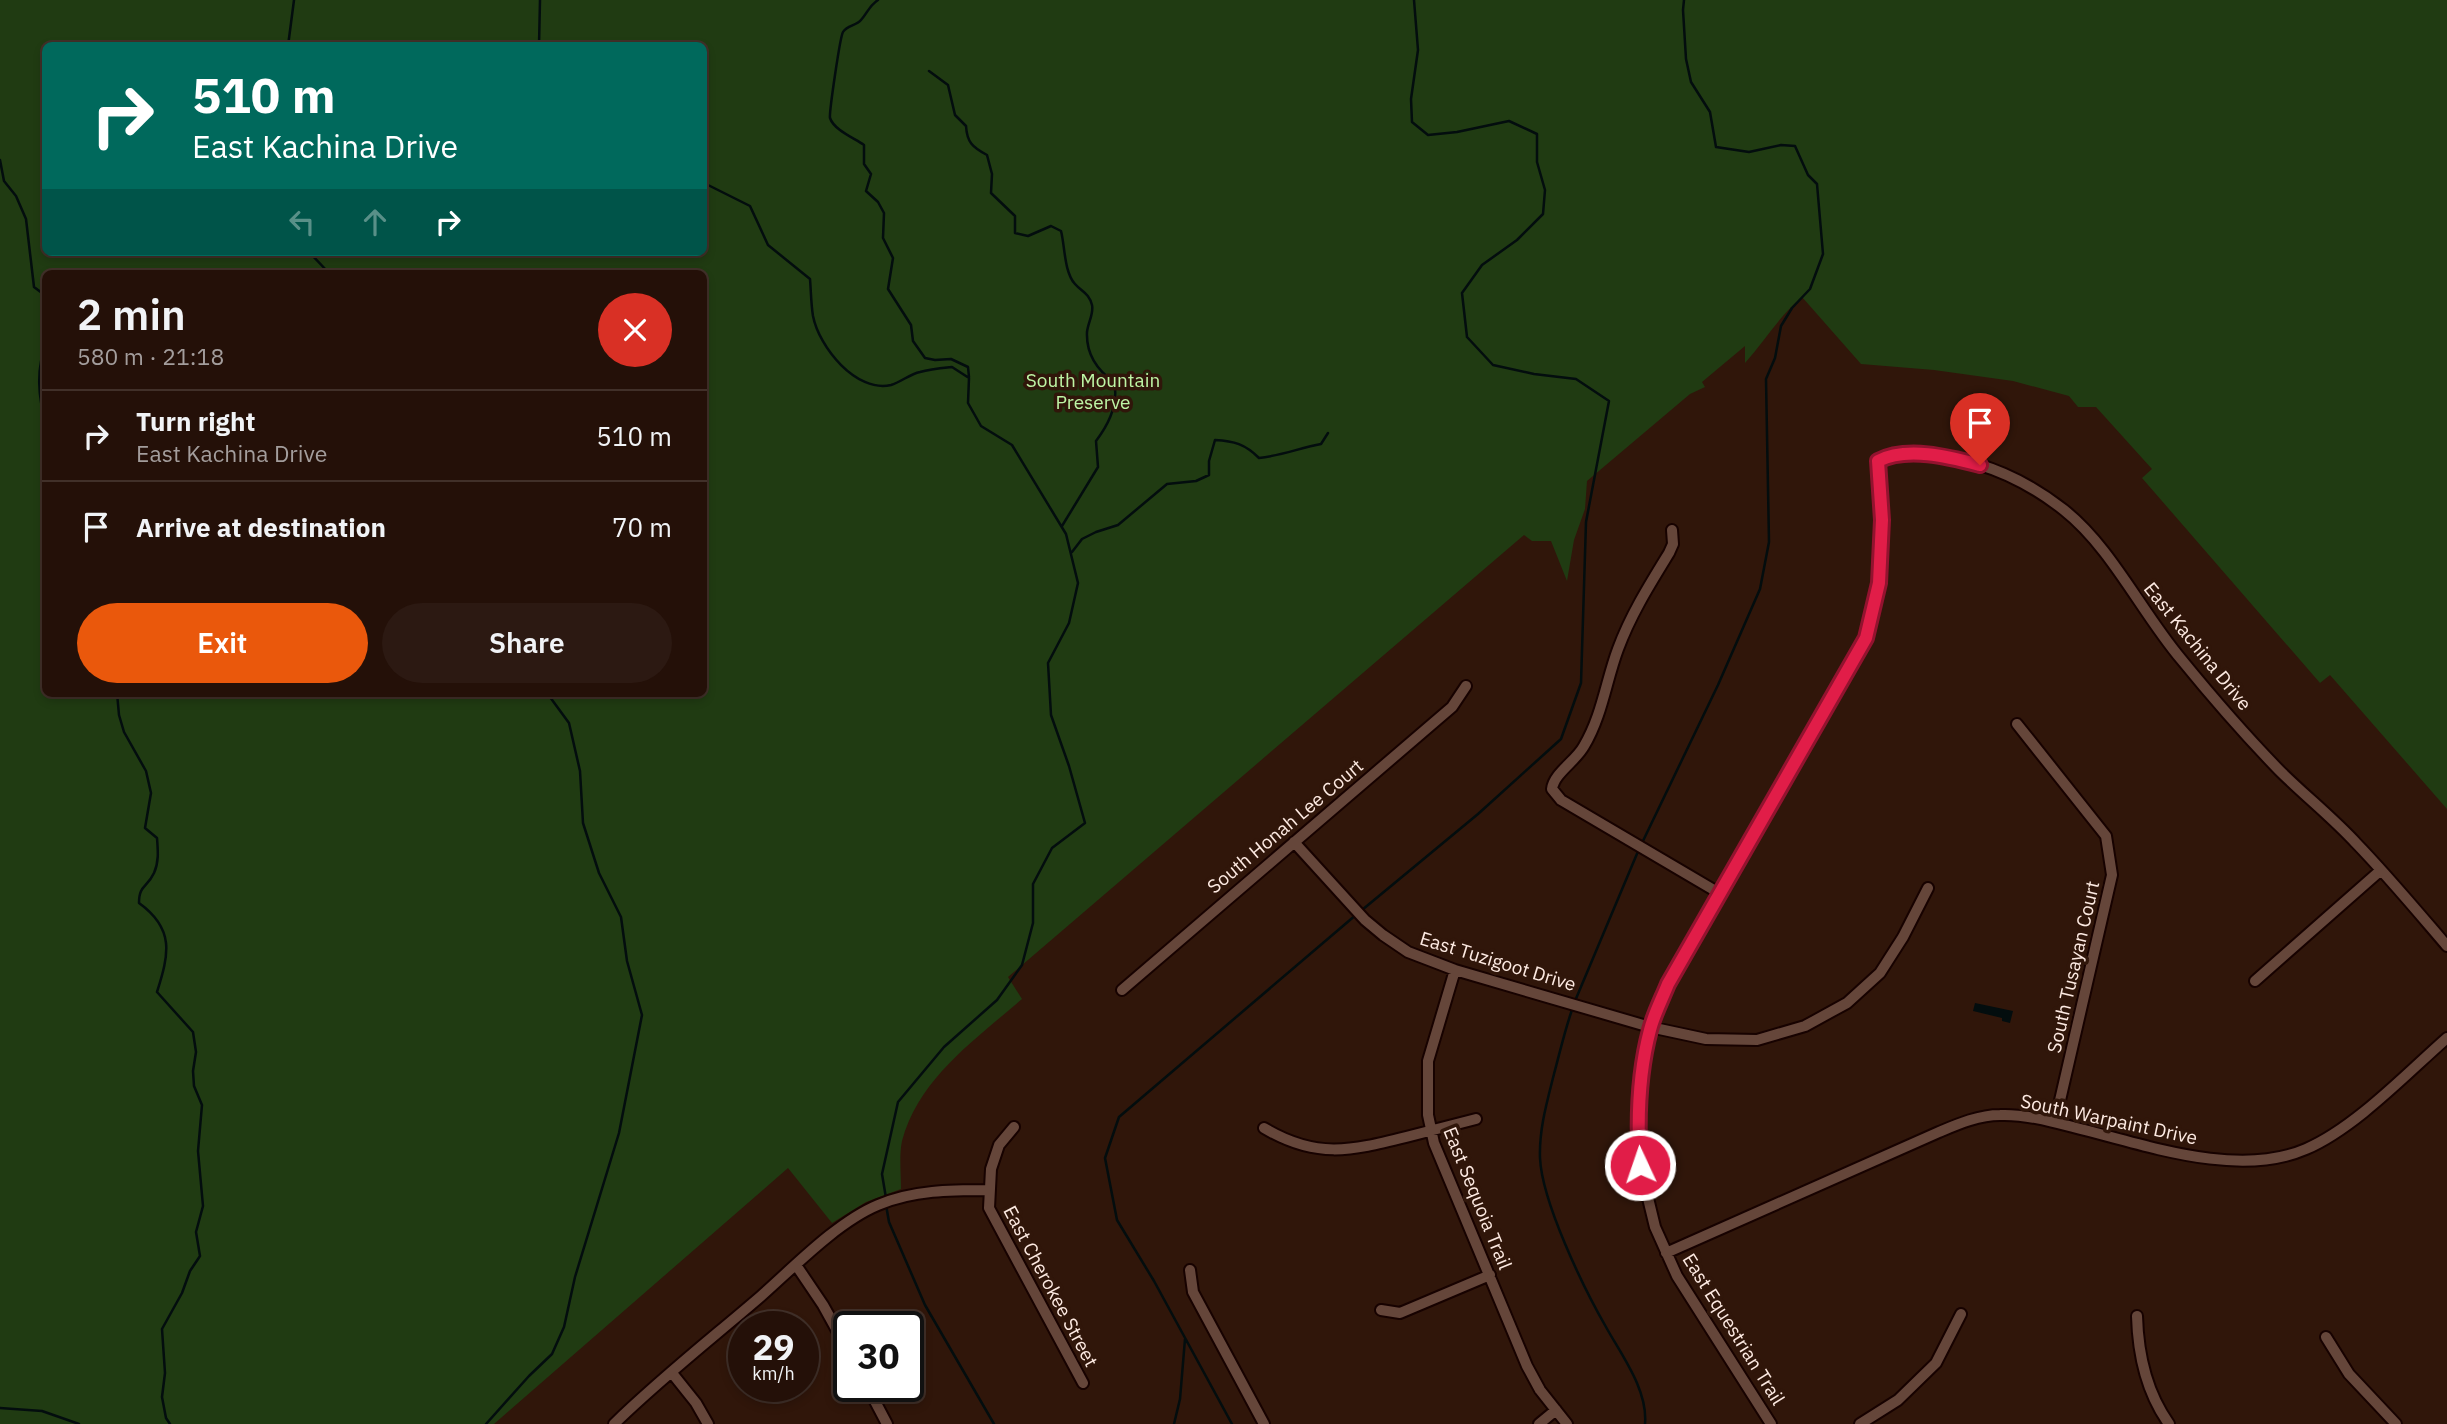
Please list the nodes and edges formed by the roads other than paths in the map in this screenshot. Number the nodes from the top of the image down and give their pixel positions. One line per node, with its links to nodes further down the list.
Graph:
1 (1878, 461): 6 (street, East Kachina Drive); 8 (street, East Equestrian Trail)
2 (1672, 530): 8 (street)
3 (1466, 686): 5 (street, South Honah Lee Court)
4 (2017, 724): 16 (street, South Tusayan Court)
5 (1294, 842): 10 (street, East Tuzigoot Drive); 12 (street, South Honah Lee Court)
6 (2381, 870): 9 (street, East Kachina Drive); 11 (street)
7 (1928, 888): 13 (street, East Tuzigoot Drive)
8 (1719, 893): 13 (street, East Equestrian Trail)
9 (2447, 946)
10 (1455, 970): 13 (street, East Tuzigoot Drive); 19 (street, East Sequoia Trail)
11 (2255, 981)
12 (1122, 990)
13 (1650, 1027): 21 (street, East Equestrian Trail)
14 (2447, 1038): 16 (street, South Warpaint Drive)
15 (1476, 1119): 19 (street)
16 (2054, 1122): 21 (street, South Warpaint Drive)
17 (1014, 1127): 20 (street, East Cherokee Street)
18 (1264, 1128): 19 (street)
19 (1431, 1130): 24 (street, East Sequoia Trail)
20 (989, 1190): 22 (street); 31 (street, East Cherokee Street)
21 (1667, 1253): 40 (street, East Equestrian Trail)
22 (796, 1265): 28 (street); 30 (street)
23 (1190, 1270): 37 (street)
24 (1490, 1275): 25 (street); 33 (street, East Sequoia Trail)
25 (1381, 1310)
26 (1961, 1314): 41 (street)
27 (2137, 1316): 42 (street)
28 (833, 1323)
29 (2326, 1337): 43 (street)
30 (672, 1373): 34 (street); 35 (street)
31 (1083, 1383)
32 (875, 1402): 36 (street)
33 (1556, 1410): 38 (street); 39 (street, East Sequoia Trail)
34 (614, 1424)
35 (708, 1424)
36 (887, 1424)
37 (1264, 1424)
38 (1539, 1424)
39 (1567, 1424)
40 (1772, 1424)
41 (1860, 1424)
42 (2169, 1424)
43 (2396, 1424)

